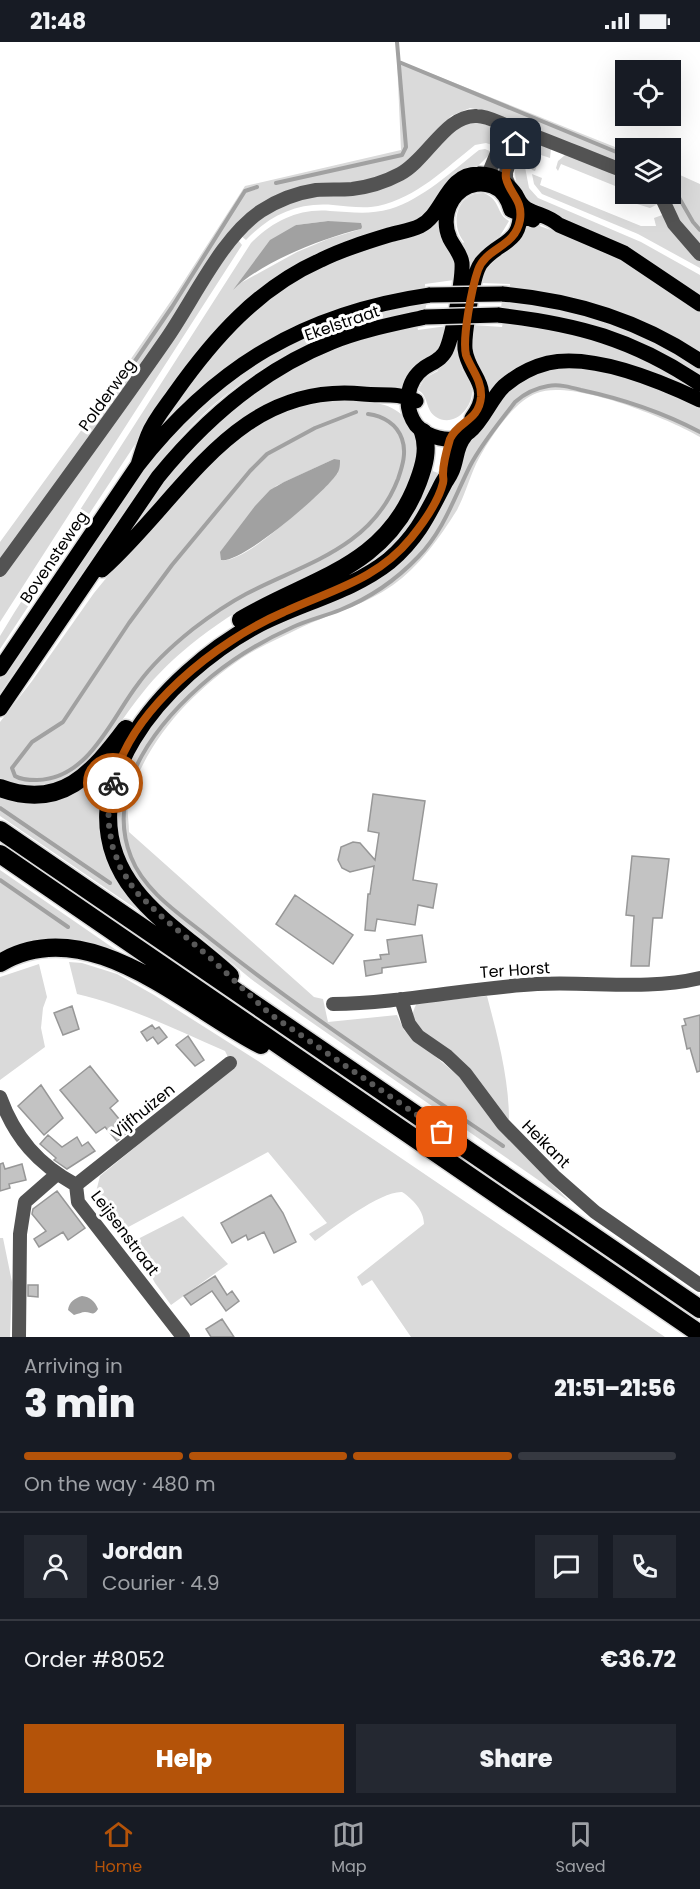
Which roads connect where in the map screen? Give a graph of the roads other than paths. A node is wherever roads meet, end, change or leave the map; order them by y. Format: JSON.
{"nodes":[{"id":1,"x":508,"y":126,"type":"junction"},
{"id":2,"x":522,"y":131,"type":"junction"},
{"id":3,"x":615,"y":168,"type":"edge"},
{"id":4,"x":483,"y":179,"type":"junction"},
{"id":5,"x":510,"y":188,"type":"junction"},
{"id":6,"x":665,"y":204,"type":"edge"},
{"id":7,"x":520,"y":209,"type":"junction"},
{"id":8,"x":700,"y":254,"type":"edge"},
{"id":9,"x":700,"y":304,"type":"edge"},
{"id":10,"x":700,"y":361,"type":"edge"},
{"id":11,"x":700,"y":384,"type":"edge"},
{"id":12,"x":700,"y":400,"type":"edge"},
{"id":13,"x":408,"y":404,"type":"junction"},
{"id":14,"x":423,"y":432,"type":"junction"},
{"id":15,"x":458,"y":434,"type":"junction"},
{"id":16,"x":138,"y":465,"type":"junction"},
{"id":17,"x":0,"y":570,"type":"edge"},
{"id":18,"x":85,"y":586,"type":"junction"},
{"id":19,"x":0,"y":669,"type":"edge"},
{"id":20,"x":0,"y":709,"type":"edge"},
{"id":21,"x":0,"y":788,"type":"edge"},
{"id":22,"x":0,"y":830,"type":"edge"},
{"id":23,"x":0,"y":854,"type":"edge"},
{"id":24,"x":0,"y":963,"type":"edge"},
{"id":25,"x":700,"y":978,"type":"edge"},
{"id":26,"x":401,"y":999,"type":"junction"},
{"id":27,"x":333,"y":1004,"type":"dead end"},
{"id":28,"x":270,"y":1014,"type":"junction"},
{"id":29,"x":230,"y":1063,"type":"dead end"},
{"id":30,"x":322,"y":1075,"type":"junction"},
{"id":31,"x":0,"y":1097,"type":"edge"},
{"id":32,"x":57,"y":1174,"type":"junction"},
{"id":33,"x":76,"y":1185,"type":"junction"},
{"id":34,"x":700,"y":1285,"type":"edge"},
{"id":35,"x":700,"y":1310,"type":"edge"},
{"id":36,"x":700,"y":1334,"type":"edge"},
{"id":37,"x":19,"y":1337,"type":"edge"},
{"id":38,"x":183,"y":1337,"type":"edge"}],
"edges":[{"from":1,"to":2,"type":"street","name":"Polderweg"},
{"from":1,"to":4,"type":"street"},
{"from":1,"to":17,"type":"street","name":"Polderweg"},
{"from":2,"to":3,"type":"street","name":"Polderweg"},
{"from":2,"to":5,"type":"street"},
{"from":4,"to":5,"type":"main road"},
{"from":4,"to":7,"type":"main road"},
{"from":4,"to":13,"type":"main road"},
{"from":4,"to":16,"type":"main road"},
{"from":5,"to":7,"type":"main road"},
{"from":6,"to":8,"type":"street"},
{"from":7,"to":9,"type":"main road"},
{"from":7,"to":15,"type":"main road"},
{"from":10,"to":16,"type":"main road","name":"Ekelstraat","bridge":true},
{"from":11,"to":18,"type":"main road","name":"Ekelstraat","bridge":true},
{"from":12,"to":15,"type":"main road"},
{"from":13,"to":14,"type":"main road"},
{"from":13,"to":15,"type":"main road"},
{"from":13,"to":18,"type":"main road"},
{"from":14,"to":15,"type":"main road"},
{"from":14,"to":21,"type":"highway"},
{"from":15,"to":28,"type":"highway"},
{"from":16,"to":19,"type":"main road","name":"Bovensteweg"},
{"from":18,"to":20,"type":"main road"},
{"from":22,"to":28,"type":"highway"},
{"from":23,"to":30,"type":"highway"},
{"from":24,"to":30,"type":"highway"},
{"from":25,"to":26,"type":"street","name":"Ter Horst"},
{"from":26,"to":27,"type":"street","name":"Ter Horst"},
{"from":26,"to":34,"type":"street","name":"Heikant"},
{"from":28,"to":35,"type":"highway"},
{"from":29,"to":33,"type":"street","name":"Vijfhuizen"},
{"from":30,"to":36,"type":"highway"},
{"from":31,"to":32,"type":"street","name":"Leijsenstraat"},
{"from":32,"to":33,"type":"street","name":"Leijsenstraat"},
{"from":32,"to":37,"type":"street"},
{"from":33,"to":38,"type":"street","name":"Leijsenstraat"}]}
